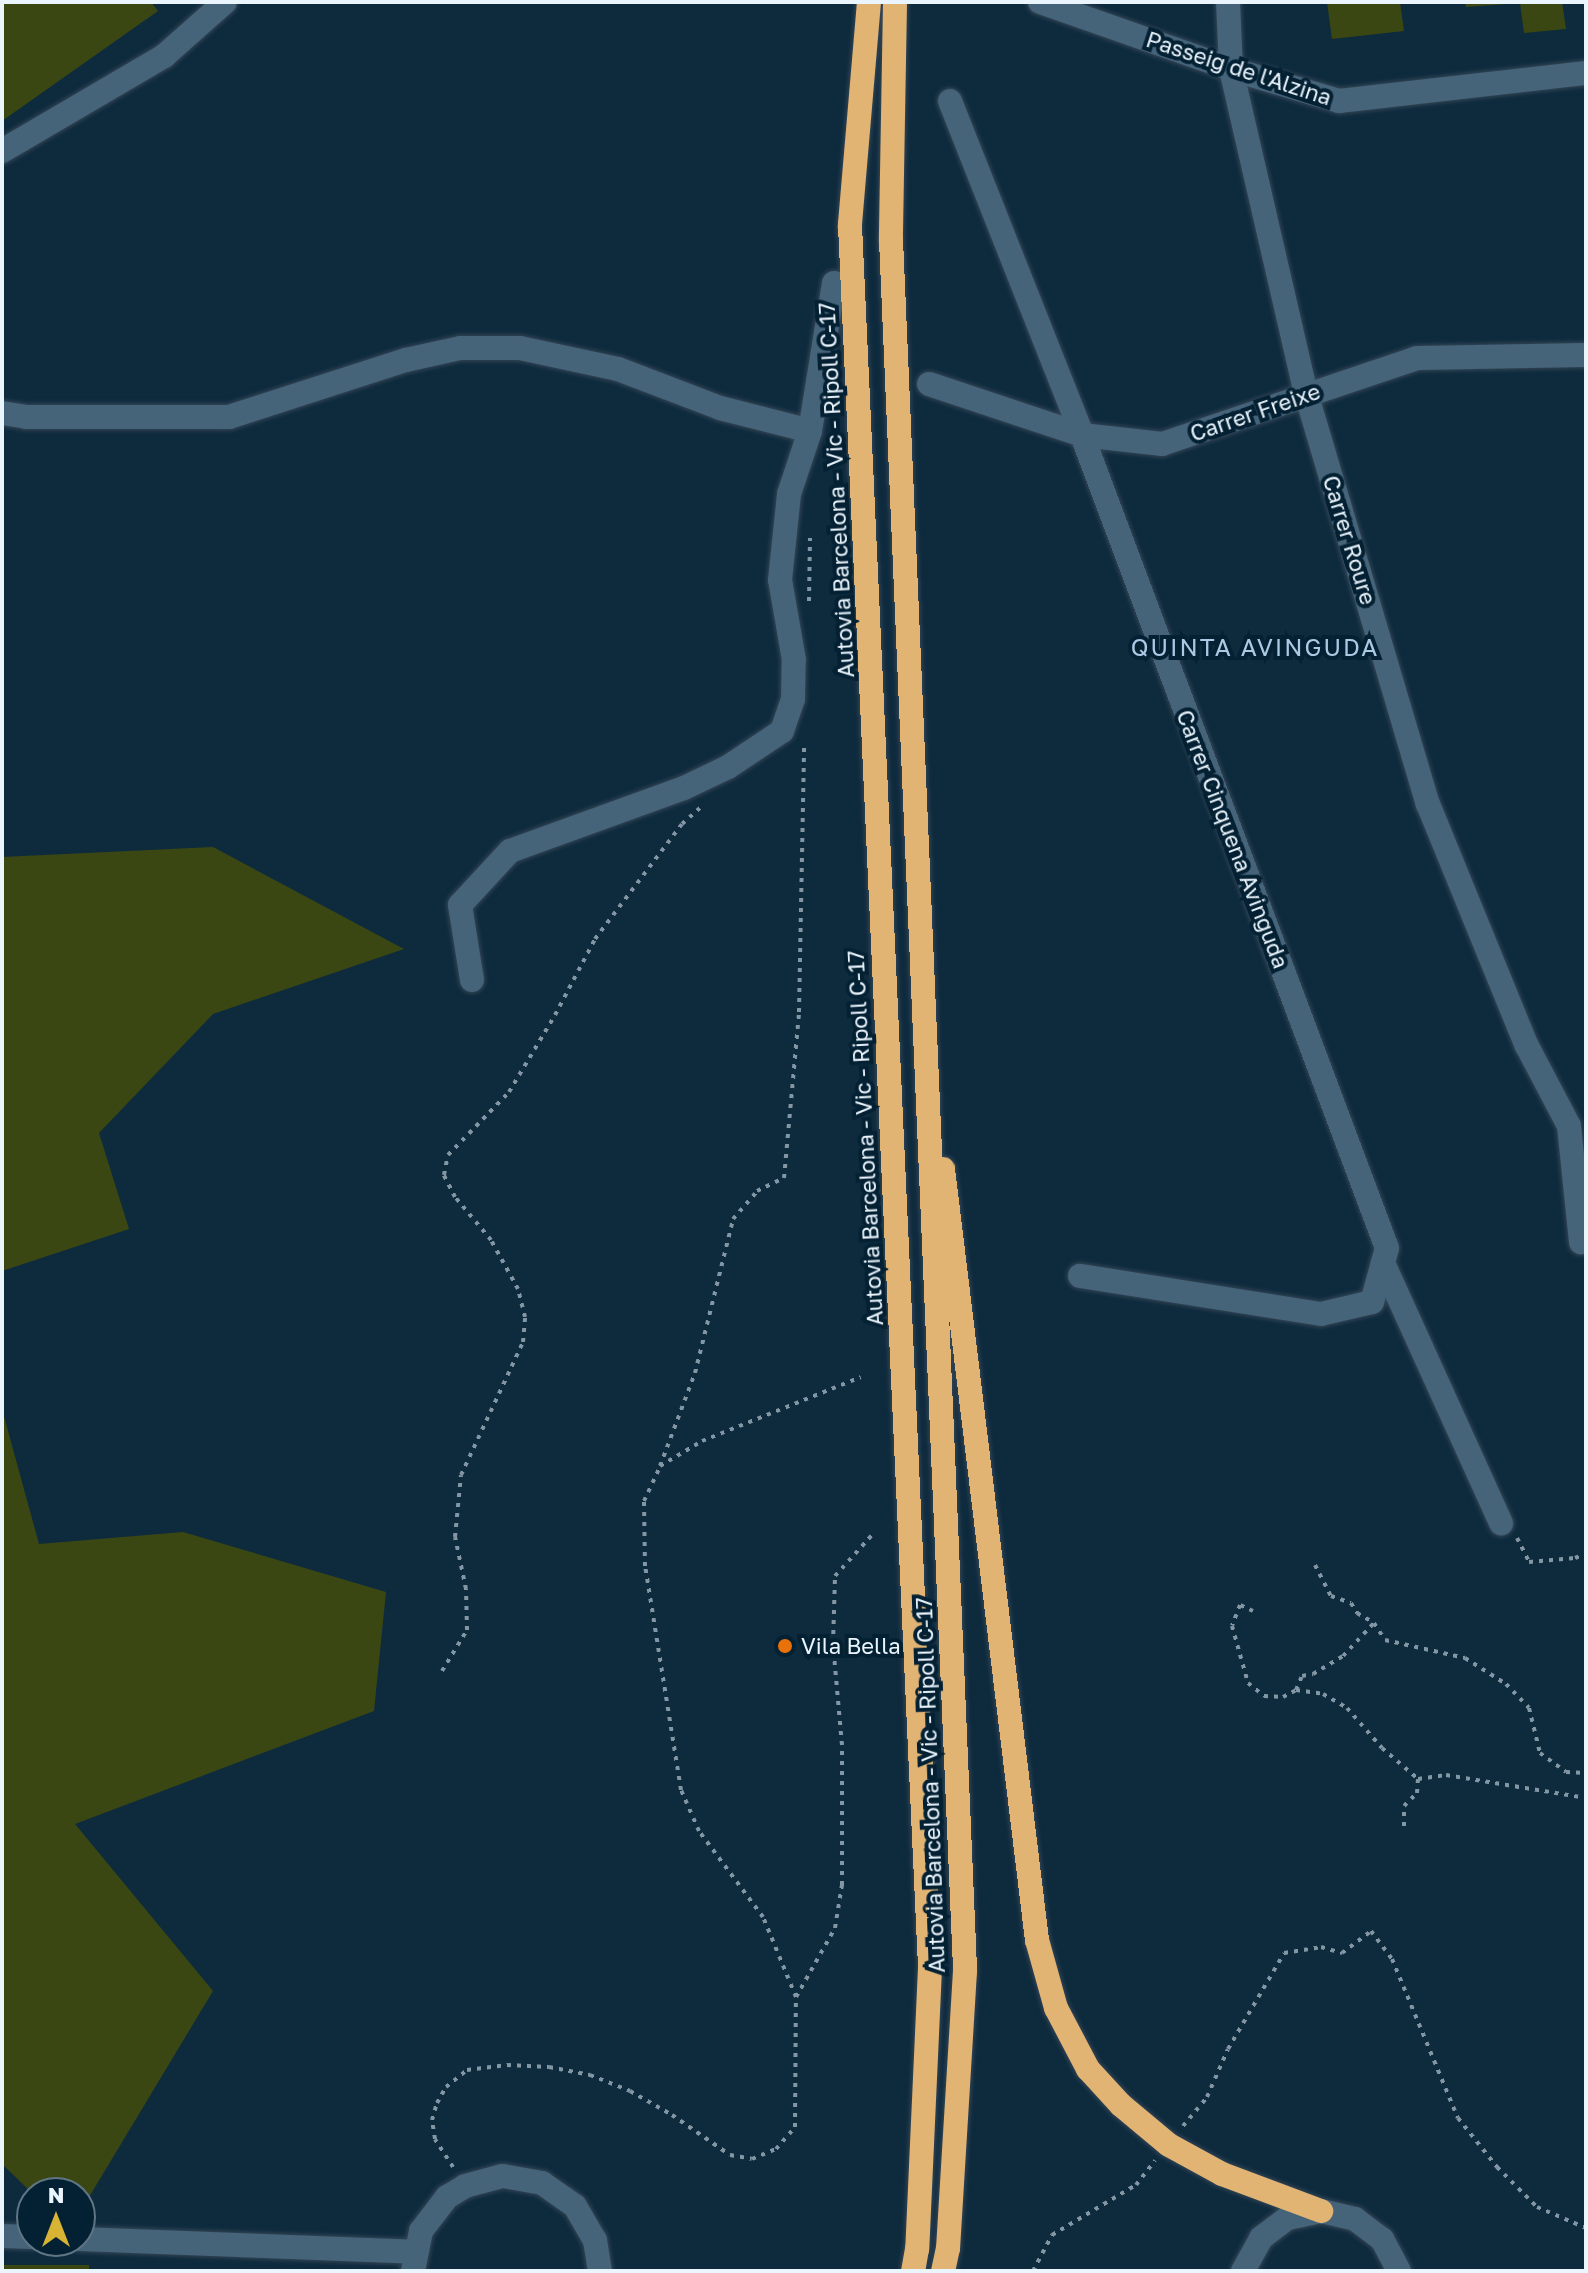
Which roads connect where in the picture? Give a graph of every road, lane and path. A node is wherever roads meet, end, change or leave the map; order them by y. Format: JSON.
{"nodes":[{"id":1,"x":225,"y":2,"type":"edge"},
{"id":2,"x":869,"y":2,"type":"edge"},
{"id":3,"x":895,"y":2,"type":"edge"},
{"id":4,"x":1040,"y":2,"type":"edge"},
{"id":5,"x":1228,"y":2,"type":"edge"},
{"id":6,"x":1231,"y":69,"type":"junction"},
{"id":7,"x":1586,"y":73,"type":"edge"},
{"id":8,"x":950,"y":101,"type":"dead end"},
{"id":9,"x":2,"y":151,"type":"edge"},
{"id":10,"x":834,"y":283,"type":"dead end"},
{"id":11,"x":1586,"y":355,"type":"edge"},
{"id":12,"x":929,"y":384,"type":"dead end"},
{"id":13,"x":1306,"y":393,"type":"junction"},
{"id":14,"x":2,"y":413,"type":"edge"},
{"id":15,"x":810,"y":431,"type":"junction"},
{"id":16,"x":1082,"y":435,"type":"junction"},
{"id":17,"x":810,"y":538,"type":"dead end"},
{"id":18,"x":808,"y":617,"type":"dead end"},
{"id":19,"x":804,"y":734,"type":"dead end"},
{"id":20,"x":709,"y":800,"type":"dead end"},
{"id":21,"x":472,"y":980,"type":"dead end"},
{"id":22,"x":921,"y":1014,"type":"junction"},
{"id":23,"x":1581,"y":1242,"type":"dead end"},
{"id":24,"x":1383,"y":1263,"type":"junction"},
{"id":25,"x":1080,"y":1276,"type":"dead end"},
{"id":26,"x":861,"y":1377,"type":"dead end"},
{"id":27,"x":660,"y":1466,"type":"junction"},
{"id":28,"x":1501,"y":1523,"type":"joint"},
{"id":29,"x":872,"y":1535,"type":"dead end"},
{"id":30,"x":1586,"y":1554,"type":"edge"},
{"id":31,"x":1315,"y":1565,"type":"dead end"},
{"id":32,"x":1253,"y":1611,"type":"dead end"},
{"id":33,"x":1374,"y":1623,"type":"junction"},
{"id":34,"x":442,"y":1671,"type":"dead end"},
{"id":35,"x":1296,"y":1690,"type":"junction"},
{"id":36,"x":1586,"y":1773,"type":"edge"},
{"id":37,"x":1418,"y":1779,"type":"junction"},
{"id":38,"x":1586,"y":1798,"type":"edge"},
{"id":39,"x":1404,"y":1826,"type":"dead end"},
{"id":40,"x":796,"y":1997,"type":"junction"},
{"id":41,"x":1169,"y":2145,"type":"junction"},
{"id":42,"x":465,"y":2186,"type":"junction"},
{"id":43,"x":1321,"y":2211,"type":"junction"},
{"id":44,"x":1586,"y":2228,"type":"edge"},
{"id":45,"x":96,"y":2240,"type":"edge"},
{"id":46,"x":915,"y":2260,"type":"edge"},
{"id":47,"x":946,"y":2260,"type":"edge"},
{"id":48,"x":414,"y":2261,"type":"edge"},
{"id":49,"x":600,"y":2271,"type":"edge"},
{"id":50,"x":1033,"y":2271,"type":"edge"},
{"id":51,"x":1243,"y":2271,"type":"edge"},
{"id":52,"x":1399,"y":2271,"type":"edge"}],
"edges":[{"from":1,"to":9,"type":"street"},
{"from":2,"to":46,"type":"highway","name":"Autovia Barcelona - Vic - Ripoll C-17"},
{"from":3,"to":22,"type":"highway","name":"Autovia Barcelona - Vic - Ripoll C-17"},
{"from":4,"to":6,"type":"street","name":"Passeig de l'Alzina"},
{"from":5,"to":6,"type":"street","name":"Carrer Roure"},
{"from":6,"to":7,"type":"street","name":"Passeig de l'Alzina"},
{"from":6,"to":13,"type":"street","name":"Carrer Roure"},
{"from":8,"to":16,"type":"street","name":"Carrer Cinquena Avinguda"},
{"from":10,"to":15,"type":"street"},
{"from":11,"to":13,"type":"street","name":"Carrer Freixe"},
{"from":12,"to":16,"type":"street","name":"Carrer Freixe"},
{"from":13,"to":16,"type":"street","name":"Carrer Freixe"},
{"from":13,"to":23,"type":"street","name":"Carrer Roure"},
{"from":14,"to":15,"type":"street"},
{"from":15,"to":21,"type":"street"},
{"from":16,"to":24,"type":"street","name":"Carrer Cinquena Avinguda"},
{"from":17,"to":18,"type":"path"},
{"from":19,"to":27,"type":"path"},
{"from":20,"to":34,"type":"path"},
{"from":22,"to":41,"type":"highway"},
{"from":22,"to":47,"type":"highway","name":"Autovia Barcelona - Vic - Ripoll C-17"},
{"from":24,"to":25,"type":"street","name":"Carrer Cinquena Avinguda"},
{"from":24,"to":28,"type":"street"},
{"from":26,"to":27,"type":"path"},
{"from":27,"to":40,"type":"path"},
{"from":28,"to":30,"type":"path"},
{"from":29,"to":40,"type":"path"},
{"from":31,"to":33,"type":"path"},
{"from":32,"to":35,"type":"path"},
{"from":33,"to":35,"type":"path"},
{"from":33,"to":36,"type":"path"},
{"from":35,"to":37,"type":"path"},
{"from":37,"to":38,"type":"path"},
{"from":37,"to":39,"type":"path"},
{"from":40,"to":42,"type":"path"},
{"from":41,"to":43,"type":"highway"},
{"from":41,"to":44,"type":"path"},
{"from":41,"to":50,"type":"path"},
{"from":42,"to":48,"type":"street"},
{"from":42,"to":49,"type":"street"},
{"from":43,"to":51,"type":"street"},
{"from":43,"to":52,"type":"street"},
{"from":45,"to":48,"type":"street"}]}
